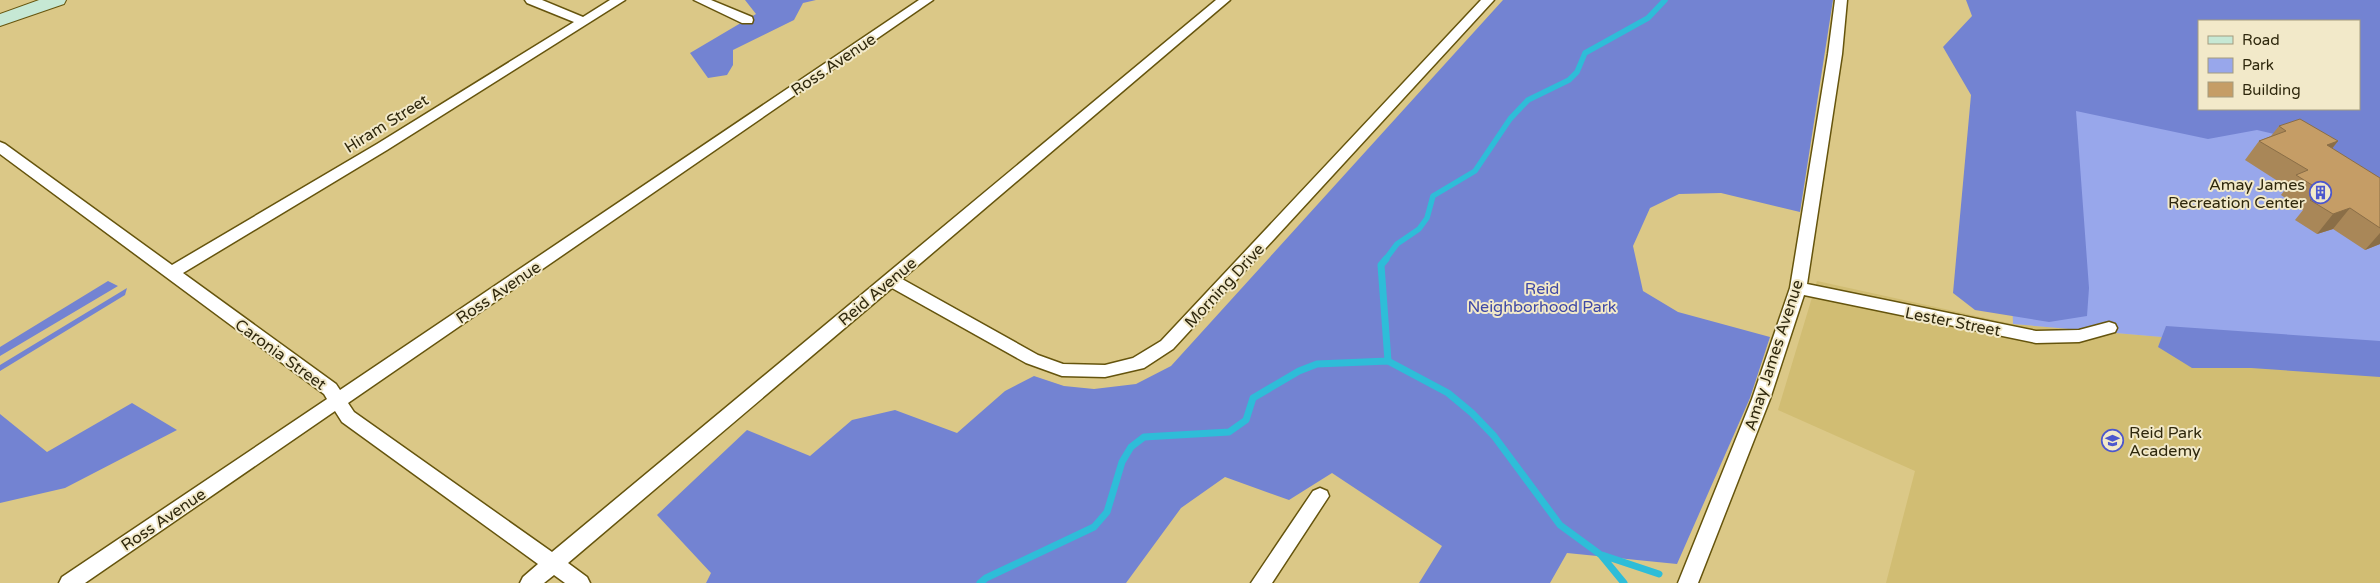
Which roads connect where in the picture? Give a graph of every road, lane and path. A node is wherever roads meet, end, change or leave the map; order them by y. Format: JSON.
{"nodes":[{"id":1,"x":29,"y":0,"type":"edge"},
{"id":2,"x":57,"y":0,"type":"edge"},
{"id":3,"x":531,"y":0,"type":"edge"},
{"id":4,"x":619,"y":0,"type":"edge"},
{"id":5,"x":700,"y":0,"type":"edge"},
{"id":6,"x":928,"y":0,"type":"edge"},
{"id":7,"x":1224,"y":0,"type":"edge"},
{"id":8,"x":1488,"y":0,"type":"edge"},
{"id":9,"x":1841,"y":0,"type":"edge"},
{"id":10,"x":0,"y":10,"type":"edge"},
{"id":11,"x":0,"y":20,"type":"edge"},
{"id":12,"x":747,"y":20,"type":"dead end"},
{"id":13,"x":582,"y":22,"type":"junction"},
{"id":14,"x":0,"y":147,"type":"edge"},
{"id":15,"x":171,"y":273,"type":"junction"},
{"id":16,"x":891,"y":280,"type":"junction"},
{"id":17,"x":1798,"y":288,"type":"junction"},
{"id":18,"x":2109,"y":328,"type":"dead end"},
{"id":19,"x":338,"y":401,"type":"junction"},
{"id":20,"x":1320,"y":496,"type":"dead end"},
{"id":21,"x":554,"y":563,"type":"junction"},
{"id":22,"x":69,"y":583,"type":"edge"},
{"id":23,"x":530,"y":583,"type":"edge"},
{"id":24,"x":580,"y":583,"type":"edge"},
{"id":25,"x":1261,"y":583,"type":"edge"},
{"id":26,"x":1688,"y":583,"type":"edge"}],
"edges":[{"from":1,"to":10,"type":"main road"},
{"from":2,"to":11,"type":"main road"},
{"from":3,"to":13,"type":"street"},
{"from":4,"to":13,"type":"street","name":"Hiram Street"},
{"from":5,"to":12,"type":"street"},
{"from":6,"to":19,"type":"street","name":"Ross Avenue"},
{"from":7,"to":16,"type":"street","name":"Reid Avenue"},
{"from":8,"to":16,"type":"street","name":"Morning Drive"},
{"from":9,"to":17,"type":"street","name":"Amay James Avenue"},
{"from":13,"to":15,"type":"street","name":"Hiram Street"},
{"from":14,"to":15,"type":"street","name":"Caronia Street"},
{"from":15,"to":19,"type":"street","name":"Caronia Street"},
{"from":16,"to":21,"type":"street","name":"Reid Avenue"},
{"from":17,"to":18,"type":"street","name":"Lester Street"},
{"from":17,"to":26,"type":"street","name":"Amay James Avenue"},
{"from":19,"to":21,"type":"street","name":"Caronia Street"},
{"from":19,"to":22,"type":"street","name":"Ross Avenue"},
{"from":20,"to":25,"type":"street"},
{"from":21,"to":23,"type":"street","name":"Reid Avenue"},
{"from":21,"to":24,"type":"street","name":"Caronia Street"}]}
